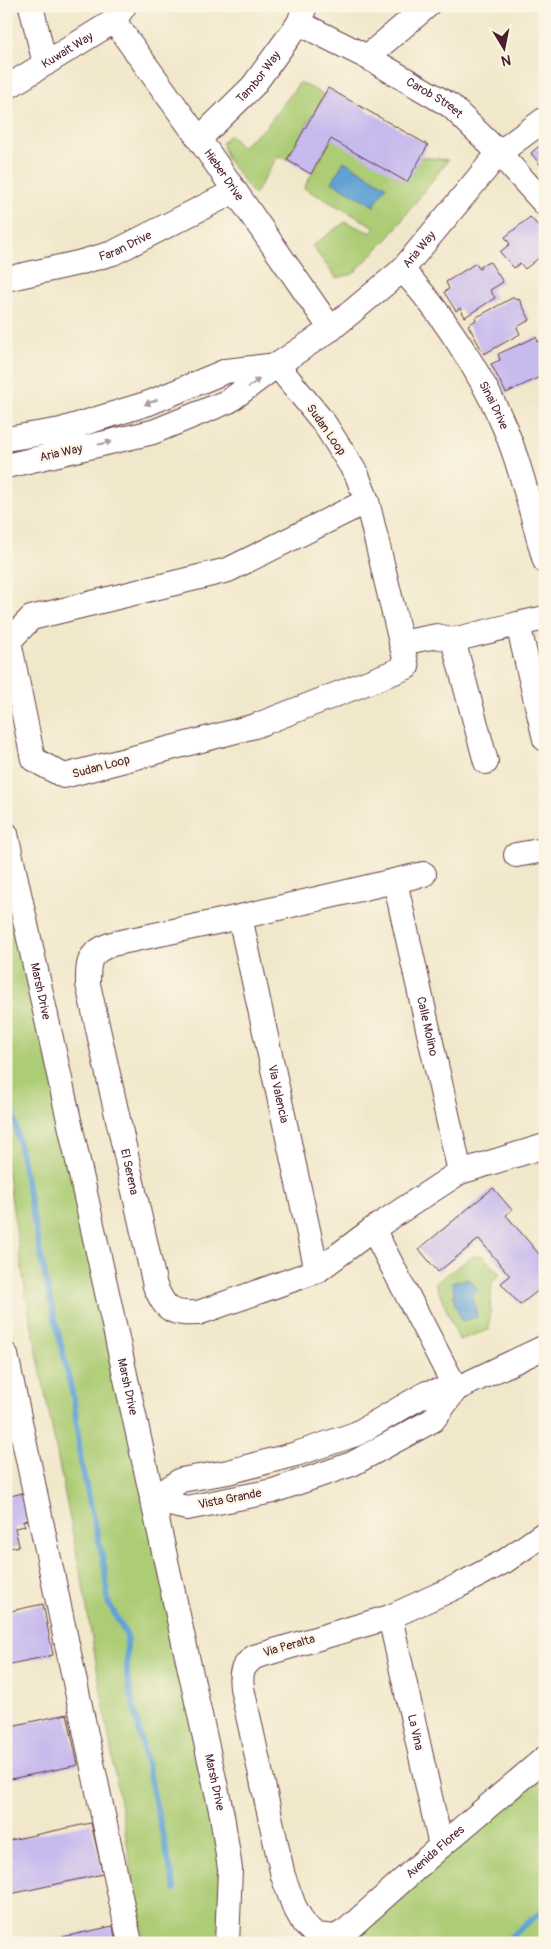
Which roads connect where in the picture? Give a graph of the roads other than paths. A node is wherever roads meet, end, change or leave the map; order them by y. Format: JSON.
{"nodes":[{"id":1,"x":32,"y":6,"type":"edge"},
{"id":2,"x":427,"y":6,"type":"edge"},
{"id":3,"x":119,"y":14,"type":"edge"},
{"id":4,"x":302,"y":15,"type":"edge"},
{"id":5,"x":367,"y":57,"type":"junction"},
{"id":6,"x":45,"y":64,"type":"junction"},
{"id":7,"x":6,"y":88,"type":"edge"},
{"id":8,"x":545,"y":119,"type":"edge"},
{"id":9,"x":199,"y":139,"type":"junction"},
{"id":10,"x":499,"y":153,"type":"junction"},
{"id":11,"x":235,"y":191,"type":"junction"},
{"id":12,"x":545,"y":204,"type":"edge"},
{"id":13,"x":402,"y":270,"type":"junction"},
{"id":14,"x":6,"y":279,"type":"edge"},
{"id":15,"x":331,"y":329,"type":"junction"},
{"id":16,"x":277,"y":365,"type":"junction"},
{"id":17,"x":6,"y":439,"type":"edge"},
{"id":18,"x":6,"y":466,"type":"edge"},
{"id":19,"x":367,"y":501,"type":"junction"},
{"id":20,"x":545,"y":561,"type":"edge"},
{"id":21,"x":545,"y":618,"type":"edge"},
{"id":22,"x":518,"y":624,"type":"junction"},
{"id":23,"x":453,"y":640,"type":"junction"},
{"id":24,"x":401,"y":643,"type":"junction"},
{"id":25,"x":545,"y":739,"type":"edge"},
{"id":26,"x":486,"y":762,"type":"dead end"},
{"id":27,"x":6,"y":834,"type":"edge"},
{"id":28,"x":545,"y":850,"type":"edge"},
{"id":29,"x":516,"y":855,"type":"dead end"},
{"id":30,"x":424,"y":874,"type":"dead end"},
{"id":31,"x":395,"y":881,"type":"junction"},
{"id":32,"x":240,"y":917,"type":"junction"},
{"id":33,"x":545,"y":1146,"type":"edge"},
{"id":34,"x":460,"y":1172,"type":"junction"},
{"id":35,"x":373,"y":1229,"type":"junction"},
{"id":36,"x":318,"y":1271,"type":"junction"},
{"id":37,"x":545,"y":1348,"type":"edge"},
{"id":38,"x":6,"y":1355,"type":"edge"},
{"id":39,"x":456,"y":1390,"type":"junction"},
{"id":40,"x":152,"y":1500,"type":"junction"},
{"id":41,"x":545,"y":1533,"type":"edge"},
{"id":42,"x":390,"y":1617,"type":"junction"},
{"id":43,"x":545,"y":1758,"type":"edge"},
{"id":44,"x":441,"y":1846,"type":"junction"},
{"id":45,"x":324,"y":1937,"type":"joint"},
{"id":46,"x":130,"y":1943,"type":"edge"},
{"id":47,"x":227,"y":1943,"type":"edge"}],
"edges":[{"from":1,"to":6,"type":"street"},
{"from":2,"to":5,"type":"street"},
{"from":3,"to":6,"type":"street","name":"Kuwait Way"},
{"from":3,"to":9,"type":"street","name":"Hieber Drive"},
{"from":4,"to":5,"type":"street","name":"Carob Street"},
{"from":4,"to":9,"type":"street","name":"Tambor Way"},
{"from":5,"to":10,"type":"street","name":"Carob Street"},
{"from":6,"to":7,"type":"street","name":"Kuwait Way"},
{"from":8,"to":10,"type":"street","name":"Aria Way"},
{"from":9,"to":11,"type":"street","name":"Hieber Drive"},
{"from":10,"to":12,"type":"street","name":"Carob Street"},
{"from":10,"to":13,"type":"street","name":"Aria Way"},
{"from":11,"to":14,"type":"street","name":"Faran Drive"},
{"from":11,"to":15,"type":"street","name":"Hieber Drive"},
{"from":13,"to":15,"type":"street","name":"Aria Way"},
{"from":13,"to":20,"type":"street","name":"Sinai Drive"},
{"from":15,"to":16,"type":"street","name":"Aria Way"},
{"from":16,"to":17,"type":"street","name":"Aria Way","one_way":true},
{"from":18,"to":16,"type":"street","name":"Aria Way","one_way":true},
{"from":16,"to":19,"type":"street","name":"Sudan Loop"},
{"from":19,"to":24,"type":"street","name":"Sudan Loop"},
{"from":19,"to":24,"type":"street","name":"Sudan Loop"},
{"from":21,"to":22,"type":"street"},
{"from":22,"to":23,"type":"street"},
{"from":22,"to":25,"type":"street"},
{"from":23,"to":24,"type":"street"},
{"from":23,"to":26,"type":"street"},
{"from":27,"to":40,"type":"street","name":"Marsh Drive"},
{"from":28,"to":29,"type":"street"},
{"from":30,"to":31,"type":"street","name":"El Serena"},
{"from":31,"to":32,"type":"street","name":"El Serena"},
{"from":31,"to":34,"type":"street","name":"Calle Molino"},
{"from":32,"to":36,"type":"street","name":"Via Valencia"},
{"from":32,"to":36,"type":"street","name":"El Serena"},
{"from":33,"to":34,"type":"street","name":"El Serena"},
{"from":34,"to":35,"type":"street","name":"El Serena"},
{"from":35,"to":36,"type":"street","name":"El Serena"},
{"from":35,"to":39,"type":"street"},
{"from":37,"to":39,"type":"street","name":"Vista Grande"},
{"from":38,"to":46,"type":"street"},
{"from":39,"to":40,"type":"street","name":"Vista Grande"},
{"from":40,"to":47,"type":"street","name":"Marsh Drive"},
{"from":41,"to":42,"type":"street","name":"Via Peralta"},
{"from":42,"to":44,"type":"street","name":"La Vina"},
{"from":42,"to":45,"type":"street","name":"Via Peralta"},
{"from":43,"to":44,"type":"street","name":"Avenida Flores"},
{"from":44,"to":45,"type":"street","name":"Avenida Flores"}]}
